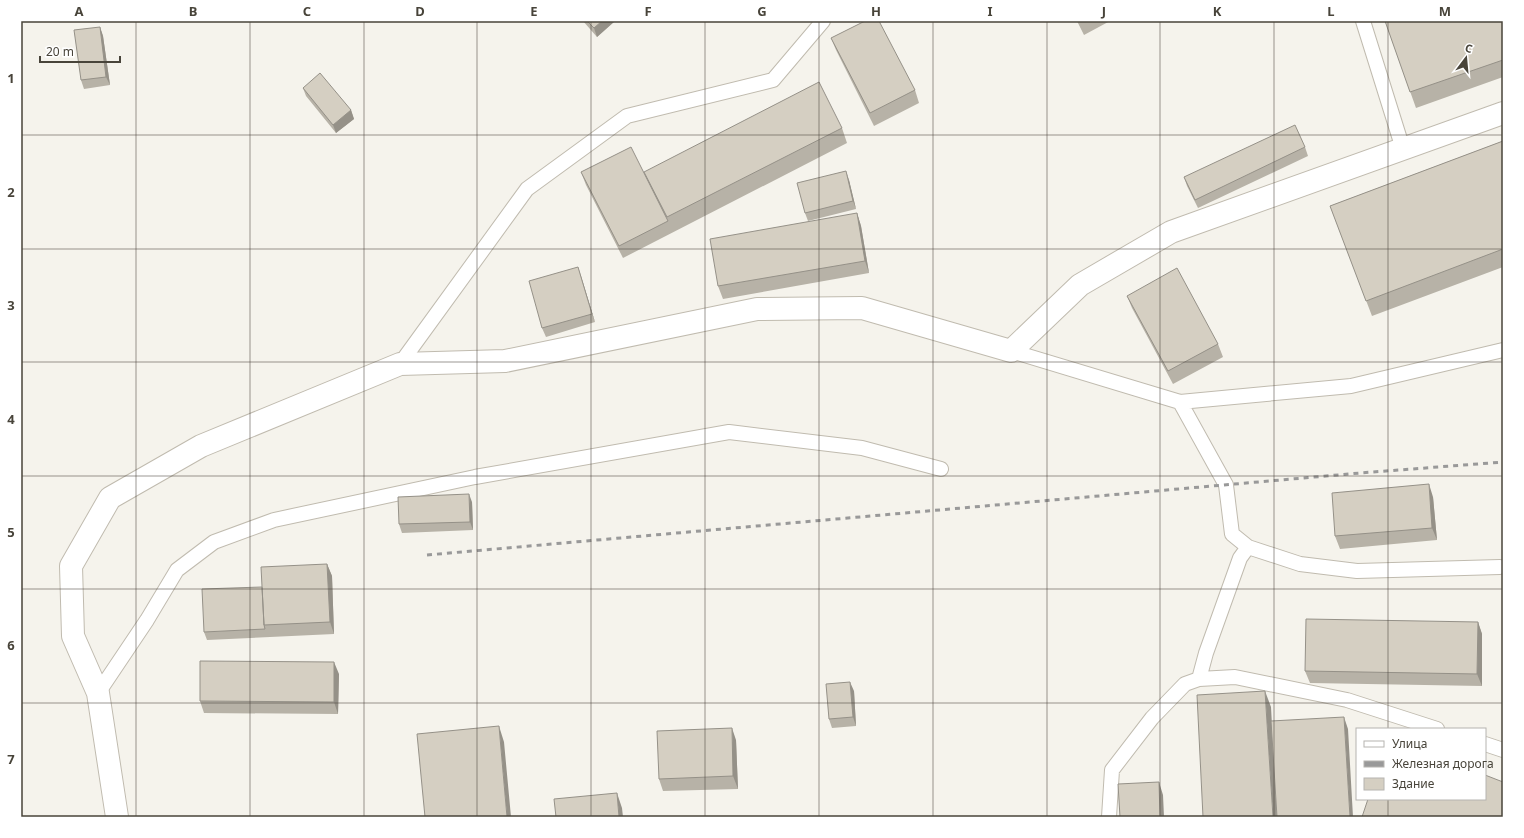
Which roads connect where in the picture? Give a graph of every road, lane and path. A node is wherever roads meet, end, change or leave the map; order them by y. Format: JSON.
{"nodes":[{"id":1,"x":823,"y":21,"type":"edge"},
{"id":2,"x":1363,"y":21,"type":"edge"},
{"id":3,"x":1503,"y":113,"type":"edge"},
{"id":4,"x":1404,"y":149,"type":"junction"},
{"id":5,"x":1503,"y":350,"type":"edge"},
{"id":6,"x":1011,"y":351,"type":"junction"},
{"id":7,"x":400,"y":364,"type":"junction"},
{"id":8,"x":1180,"y":402,"type":"junction"},
{"id":9,"x":941,"y":469,"type":"dead end"},
{"id":10,"x":1248,"y":547,"type":"junction"},
{"id":11,"x":1500,"y":567,"type":"dead end"},
{"id":12,"x":1199,"y":679,"type":"junction"},
{"id":13,"x":98,"y":693,"type":"junction"},
{"id":14,"x":1434,"y":728,"type":"edge"},
{"id":15,"x":1486,"y":744,"type":"edge"},
{"id":16,"x":1503,"y":750,"type":"edge"},
{"id":17,"x":117,"y":817,"type":"edge"},
{"id":18,"x":1109,"y":817,"type":"edge"}],
"edges":[{"from":1,"to":7,"type":"lane"},
{"from":2,"to":4,"type":"lane"},
{"from":3,"to":4,"type":"street"},
{"from":4,"to":6,"type":"street"},
{"from":5,"to":8,"type":"lane"},
{"from":6,"to":7,"type":"street"},
{"from":6,"to":8,"type":"lane"},
{"from":7,"to":13,"type":"street"},
{"from":8,"to":10,"type":"lane"},
{"from":9,"to":13,"type":"lane"},
{"from":10,"to":11,"type":"lane"},
{"from":10,"to":12,"type":"lane"},
{"from":12,"to":14,"type":"lane"},
{"from":12,"to":18,"type":"lane"},
{"from":13,"to":17,"type":"street"},
{"from":15,"to":16,"type":"lane"}]}
